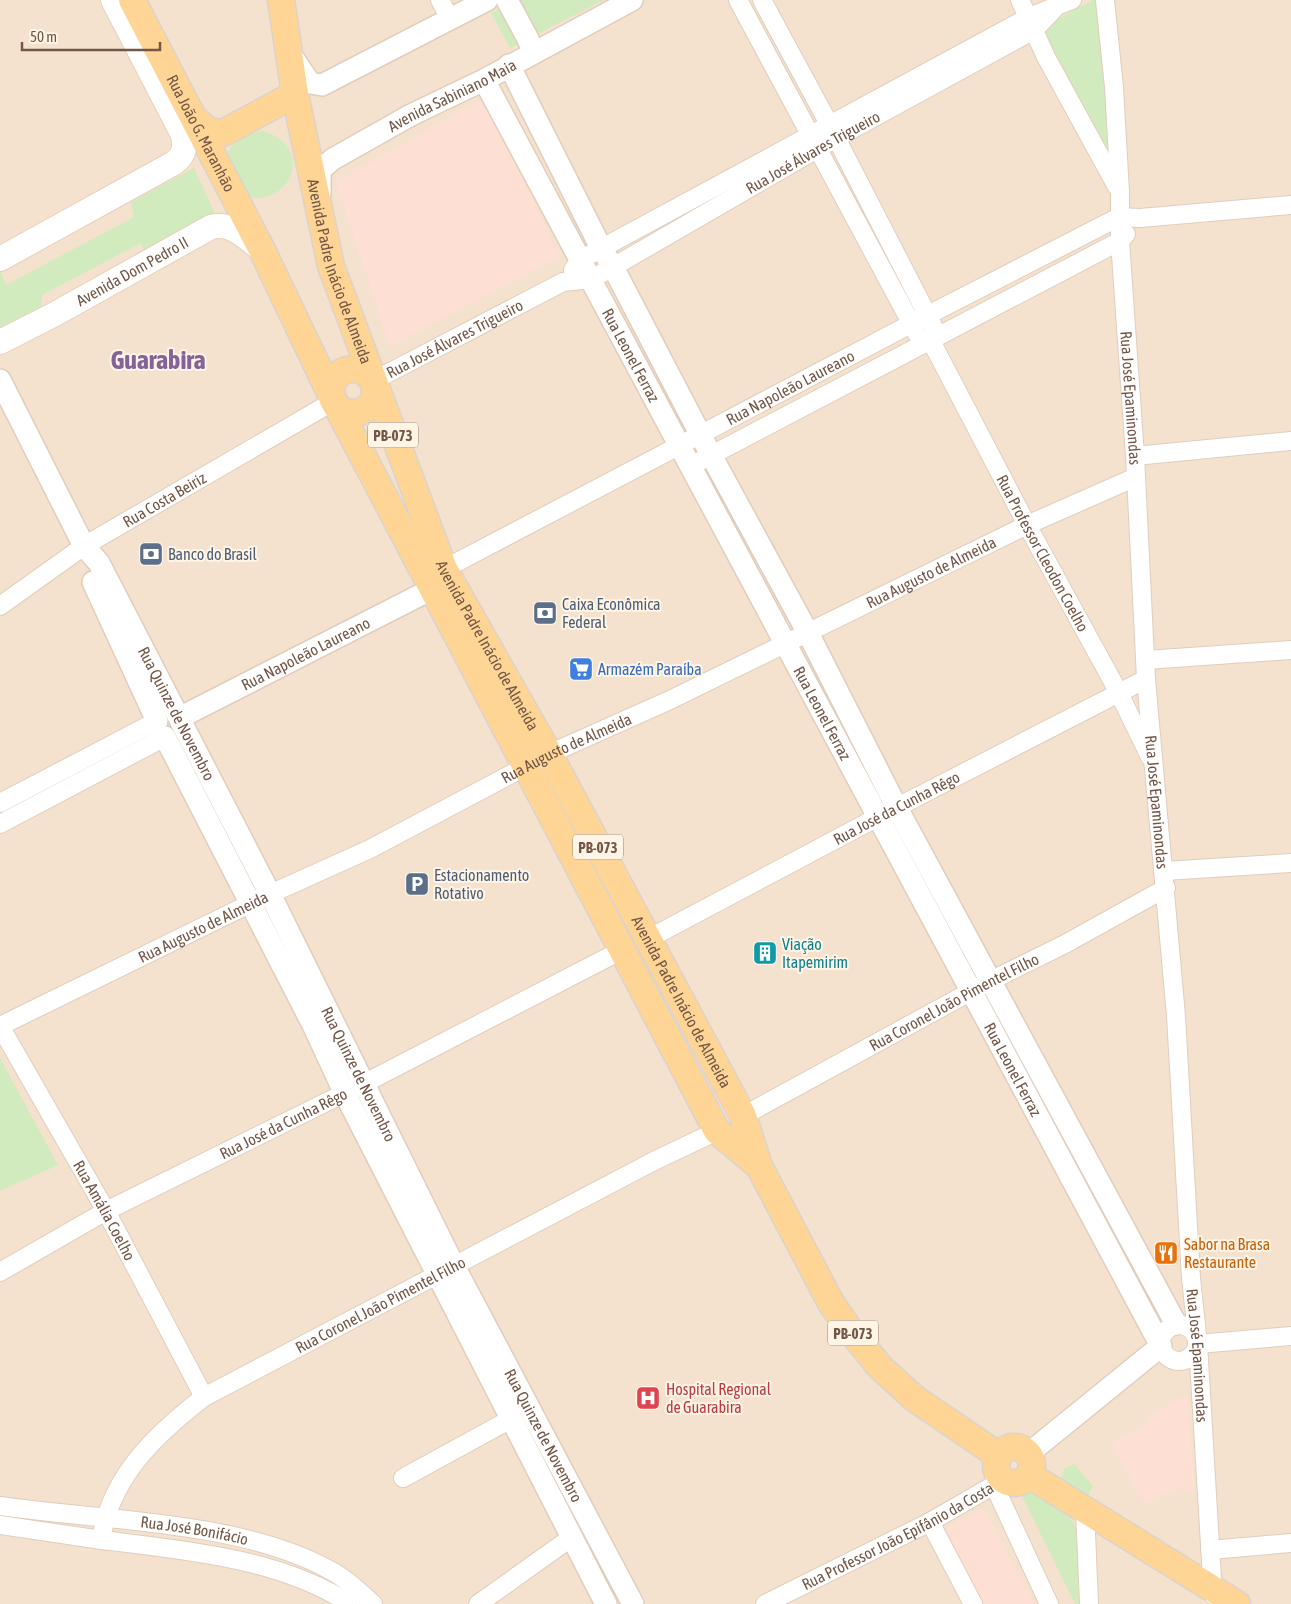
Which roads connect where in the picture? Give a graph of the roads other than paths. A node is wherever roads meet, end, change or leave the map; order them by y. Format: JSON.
{"nodes":[{"id":1,"x":113,"y":0,"type":"edge"},
{"id":2,"x":132,"y":0,"type":"edge"},
{"id":3,"x":281,"y":0,"type":"edge"},
{"id":4,"x":440,"y":0,"type":"edge"},
{"id":5,"x":506,"y":0,"type":"edge"},
{"id":6,"x":632,"y":0,"type":"edge"},
{"id":7,"x":738,"y":0,"type":"edge"},
{"id":8,"x":762,"y":0,"type":"edge"},
{"id":9,"x":1020,"y":0,"type":"edge"},
{"id":10,"x":1072,"y":0,"type":"edge"},
{"id":11,"x":1105,"y":0,"type":"edge"},
{"id":12,"x":481,"y":1,"type":"edge"},
{"id":13,"x":450,"y":19,"type":"junction"},
{"id":14,"x":1032,"y":24,"type":"junction"},
{"id":15,"x":289,"y":52,"type":"junction"},
{"id":16,"x":532,"y":52,"type":"junction"},
{"id":17,"x":510,"y":66,"type":"junction"},
{"id":18,"x":484,"y":80,"type":"junction"},
{"id":19,"x":295,"y":94,"type":"junction"},
{"id":20,"x":194,"y":119,"type":"junction"},
{"id":21,"x":833,"y":131,"type":"junction"},
{"id":22,"x":815,"y":142,"type":"junction"},
{"id":23,"x":1120,"y":192,"type":"junction"},
{"id":24,"x":1291,"y":205,"type":"edge"},
{"id":25,"x":242,"y":212,"type":"joint"},
{"id":26,"x":1119,"y":218,"type":"junction"},
{"id":27,"x":1140,"y":218,"type":"junction"},
{"id":28,"x":322,"y":223,"type":"junction"},
{"id":29,"x":1120,"y":241,"type":"junction"},
{"id":30,"x":601,"y":248,"type":"junction"},
{"id":31,"x":262,"y":250,"type":"junction"},
{"id":32,"x":0,"y":259,"type":"edge"},
{"id":33,"x":580,"y":260,"type":"junction"},
{"id":34,"x":613,"y":267,"type":"junction"},
{"id":35,"x":591,"y":278,"type":"junction"},
{"id":36,"x":563,"y":282,"type":"junction"},
{"id":37,"x":928,"y":315,"type":"junction"},
{"id":38,"x":912,"y":324,"type":"junction"},
{"id":39,"x":930,"y":339,"type":"junction"},
{"id":40,"x":0,"y":342,"type":"edge"},
{"id":41,"x":0,"y":380,"type":"edge"},
{"id":42,"x":373,"y":381,"type":"junction"},
{"id":43,"x":334,"y":401,"type":"junction"},
{"id":44,"x":700,"y":434,"type":"junction"},
{"id":45,"x":1291,"y":441,"type":"edge"},
{"id":46,"x":680,"y":446,"type":"junction"},
{"id":47,"x":711,"y":455,"type":"junction"},
{"id":48,"x":1135,"y":456,"type":"junction"},
{"id":49,"x":691,"y":466,"type":"junction"},
{"id":50,"x":1136,"y":478,"type":"junction"},
{"id":51,"x":1027,"y":525,"type":"junction"},
{"id":52,"x":84,"y":546,"type":"junction"},
{"id":53,"x":438,"y":579,"type":"junction"},
{"id":54,"x":0,"y":606,"type":"edge"},
{"id":55,"x":808,"y":633,"type":"junction"},
{"id":56,"x":786,"y":644,"type":"junction"},
{"id":57,"x":1291,"y":650,"type":"edge"},
{"id":58,"x":1146,"y":660,"type":"junction"},
{"id":59,"x":1146,"y":679,"type":"junction"},
{"id":60,"x":1119,"y":693,"type":"junction"},
{"id":61,"x":179,"y":718,"type":"junction"},
{"id":62,"x":161,"y":729,"type":"junction"},
{"id":63,"x":538,"y":760,"type":"junction"},
{"id":64,"x":1155,"y":768,"type":"junction"},
{"id":65,"x":0,"y":803,"type":"edge"},
{"id":66,"x":888,"y":812,"type":"junction"},
{"id":67,"x":0,"y":824,"type":"edge"},
{"id":68,"x":1291,"y":863,"type":"edge"},
{"id":69,"x":1165,"y":880,"type":"junction"},
{"id":70,"x":270,"y":894,"type":"junction"},
{"id":71,"x":252,"y":904,"type":"junction"},
{"id":72,"x":648,"y":940,"type":"junction"},
{"id":73,"x":622,"y":950,"type":"junction"},
{"id":74,"x":981,"y":987,"type":"junction"},
{"id":75,"x":0,"y":1026,"type":"edge"},
{"id":76,"x":365,"y":1083,"type":"junction"},
{"id":77,"x":345,"y":1094,"type":"junction"},
{"id":78,"x":743,"y":1116,"type":"junction"},
{"id":79,"x":717,"y":1130,"type":"junction"},
{"id":80,"x":759,"y":1166,"type":"junction"},
{"id":81,"x":106,"y":1211,"type":"junction"},
{"id":82,"x":445,"y":1270,"type":"junction"},
{"id":83,"x":0,"y":1272,"type":"edge"},
{"id":84,"x":1176,"y":1324,"type":"junction"},
{"id":85,"x":1291,"y":1336,"type":"edge"},
{"id":86,"x":1198,"y":1344,"type":"junction"},
{"id":87,"x":1161,"y":1346,"type":"junction"},
{"id":88,"x":1177,"y":1362,"type":"junction"},
{"id":89,"x":1199,"y":1380,"type":"junction"},
{"id":90,"x":204,"y":1398,"type":"junction"},
{"id":91,"x":511,"y":1419,"type":"junction"},
{"id":92,"x":1028,"y":1465,"type":"junction"},
{"id":93,"x":998,"y":1473,"type":"junction"},
{"id":94,"x":403,"y":1478,"type":"dead end"},
{"id":95,"x":0,"y":1506,"type":"edge"},
{"id":96,"x":1085,"y":1509,"type":"junction"},
{"id":97,"x":104,"y":1519,"type":"junction"},
{"id":98,"x":930,"y":1522,"type":"junction"},
{"id":99,"x":0,"y":1525,"type":"edge"},
{"id":100,"x":572,"y":1537,"type":"junction"},
{"id":101,"x":101,"y":1540,"type":"junction"},
{"id":102,"x":1291,"y":1543,"type":"edge"},
{"id":103,"x":1210,"y":1550,"type":"junction"},
{"id":104,"x":1214,"y":1597,"type":"edge"},
{"id":105,"x":350,"y":1604,"type":"edge"},
{"id":106,"x":373,"y":1604,"type":"edge"},
{"id":107,"x":478,"y":1604,"type":"edge"},
{"id":108,"x":606,"y":1604,"type":"edge"},
{"id":109,"x":633,"y":1604,"type":"edge"},
{"id":110,"x":765,"y":1604,"type":"edge"},
{"id":111,"x":973,"y":1604,"type":"edge"},
{"id":112,"x":1049,"y":1604,"type":"edge"},
{"id":113,"x":1089,"y":1604,"type":"edge"},
{"id":114,"x":1237,"y":1604,"type":"edge"}],
"edges":[{"from":1,"to":32,"type":"main road","name":"Rua João G. Maranhão"},
{"from":2,"to":20,"type":"main road","name":"Rua João G. Maranhão"},
{"from":3,"to":15,"type":"main road","number":"PB-073"},
{"from":4,"to":13,"type":"street"},
{"from":5,"to":16,"type":"street"},
{"from":6,"to":16,"type":"street","name":"Avenida Sabiniano Maia"},
{"from":7,"to":22,"type":"street","name":"Rua Professor Cleodon Coelho"},
{"from":8,"to":21,"type":"street","name":"Rua Professor Cleodon Coelho"},
{"from":9,"to":14,"type":"street"},
{"from":10,"to":14,"type":"street","name":"Rua José Álvares Trigueiro"},
{"from":11,"to":23,"type":"street","name":"Rua José Epaminondas"},
{"from":12,"to":13,"type":"street"},
{"from":13,"to":15,"type":"street"},
{"from":14,"to":21,"type":"street","name":"Rua José Álvares Trigueiro"},
{"from":14,"to":23,"type":"street"},
{"from":15,"to":19,"type":"main road","number":"PB-073"},
{"from":16,"to":17,"type":"street","name":"Avenida Sabiniano Maia"},
{"from":17,"to":18,"type":"street","name":"Avenida Sabiniano Maia"},
{"from":17,"to":30,"type":"street","name":"Rua Leonel Ferraz"},
{"from":18,"to":28,"type":"street","name":"Avenida Sabiniano Maia"},
{"from":18,"to":33,"type":"street","name":"Rua Leonel Ferraz"},
{"from":19,"to":20,"type":"main road"},
{"from":19,"to":28,"type":"main road","name":"Avenida Padre Inácio de Almeida","number":"PB-073"},
{"from":20,"to":25,"type":"main road","name":"Rua João G. Maranhão"},
{"from":21,"to":22,"type":"street","name":"Rua José Álvares Trigueiro"},
{"from":21,"to":37,"type":"street","name":"Rua Professor Cleodon Coelho"},
{"from":22,"to":30,"type":"street","name":"Rua José Álvares Trigueiro"},
{"from":22,"to":34,"type":"street","name":"Rua José Álvares Trigueiro"},
{"from":22,"to":38,"type":"street","name":"Rua Professor Cleodon Coelho"},
{"from":23,"to":26,"type":"street","name":"Rua José Epaminondas"},
{"from":24,"to":27,"type":"street","name":"Rua Napoleão Laureano"},
{"from":25,"to":31,"type":"main road","name":"Avenida Padre Inácio de Almeida","number":"PB-073"},
{"from":26,"to":27,"type":"street","name":"Rua Napoleão Laureano"},
{"from":26,"to":29,"type":"street","name":"Rua José Epaminondas"},
{"from":26,"to":37,"type":"street","name":"Rua Napoleão Laureano"},
{"from":27,"to":29,"type":"street","name":"Rua Napoleão Laureano"},
{"from":28,"to":42,"type":"main road","name":"Avenida Padre Inácio de Almeida","number":"PB-073"},
{"from":29,"to":39,"type":"street","name":"Rua Napoleão Laureano"},
{"from":29,"to":48,"type":"street","name":"Rua José Epaminondas"},
{"from":30,"to":33,"type":"street","name":"Rua José Álvares Trigueiro"},
{"from":30,"to":34,"type":"street","name":"Rua Leonel Ferraz"},
{"from":31,"to":40,"type":"main road","name":"Avenida Dom Pedro II"},
{"from":31,"to":43,"type":"main road","name":"Avenida Padre Inácio de Almeida","number":"PB-073"},
{"from":33,"to":35,"type":"street","name":"Rua Leonel Ferraz"},
{"from":33,"to":36,"type":"street","name":"Rua José Álvares Trigueiro"},
{"from":34,"to":35,"type":"street","name":"Rua José Álvares Trigueiro"},
{"from":34,"to":44,"type":"street","name":"Rua Leonel Ferraz"},
{"from":35,"to":36,"type":"street","name":"Rua José Álvares Trigueiro"},
{"from":35,"to":46,"type":"street","name":"Rua Leonel Ferraz"},
{"from":36,"to":42,"type":"street","name":"Rua José Álvares Trigueiro"},
{"from":37,"to":38,"type":"street","name":"Rua Napoleão Laureano"},
{"from":37,"to":39,"type":"street","name":"Rua Professor Cleodon Coelho"},
{"from":38,"to":39,"type":"street","name":"Rua Professor Cleodon Coelho"},
{"from":38,"to":44,"type":"street","name":"Rua Napoleão Laureano"},
{"from":39,"to":47,"type":"street","name":"Rua Napoleão Laureano"},
{"from":39,"to":51,"type":"street","name":"Rua Professor Cleodon Coelho"},
{"from":41,"to":52,"type":"street","name":"Rua Quinze de Novembro"},
{"from":42,"to":43,"type":"main road"},
{"from":42,"to":53,"type":"main road","name":"Avenida Padre Inácio de Almeida","number":"PB-073"},
{"from":43,"to":52,"type":"street","name":"Rua Costa Beiriz"},
{"from":43,"to":53,"type":"main road","name":"Avenida Padre Inácio de Almeida","number":"PB-073"},
{"from":44,"to":46,"type":"street","name":"Rua Napoleão Laureano"},
{"from":44,"to":47,"type":"street","name":"Rua Leonel Ferraz"},
{"from":45,"to":48,"type":"street"},
{"from":46,"to":49,"type":"street","name":"Rua Leonel Ferraz"},
{"from":46,"to":53,"type":"street","name":"Rua Napoleão Laureano"},
{"from":47,"to":49,"type":"street","name":"Rua Napoleão Laureano"},
{"from":47,"to":55,"type":"street","name":"Rua Leonel Ferraz"},
{"from":48,"to":50,"type":"street","name":"Rua José Epaminondas"},
{"from":49,"to":56,"type":"street","name":"Rua Leonel Ferraz"},
{"from":50,"to":51,"type":"street","name":"Rua Augusto de Almeida"},
{"from":50,"to":58,"type":"street","name":"Rua José Epaminondas"},
{"from":51,"to":55,"type":"street","name":"Rua Augusto de Almeida"},
{"from":51,"to":60,"type":"street","name":"Rua Professor Cleodon Coelho"},
{"from":52,"to":54,"type":"street","name":"Rua Costa Beiriz"},
{"from":52,"to":61,"type":"street","name":"Rua Quinze de Novembro"},
{"from":52,"to":62,"type":"street","name":"Rua Quinze de Novembro"},
{"from":53,"to":61,"type":"street","name":"Rua Napoleão Laureano"},
{"from":53,"to":63,"type":"main road","name":"Avenida Padre Inácio de Almeida","number":"PB-073"},
{"from":55,"to":56,"type":"street","name":"Rua Augusto de Almeida"},
{"from":55,"to":66,"type":"street","name":"Rua Leonel Ferraz"},
{"from":56,"to":63,"type":"street","name":"Rua Augusto de Almeida"},
{"from":56,"to":66,"type":"street","name":"Rua Leonel Ferraz"},
{"from":57,"to":58,"type":"street"},
{"from":58,"to":59,"type":"street","name":"Rua José Epaminondas"},
{"from":59,"to":60,"type":"street","name":"Rua José da Cunha Rêgo"},
{"from":59,"to":64,"type":"street","name":"Rua José Epaminondas"},
{"from":60,"to":64,"type":"street","name":"Rua Professor Cleodon Coelho"},
{"from":60,"to":66,"type":"street","name":"Rua José da Cunha Rêgo"},
{"from":61,"to":62,"type":"street"},
{"from":61,"to":70,"type":"street","name":"Rua Quinze de Novembro"},
{"from":62,"to":65,"type":"street"},
{"from":62,"to":67,"type":"street"},
{"from":62,"to":71,"type":"street","name":"Rua Quinze de Novembro"},
{"from":63,"to":70,"type":"street","name":"Rua Augusto de Almeida"},
{"from":63,"to":72,"type":"main road","name":"Avenida Padre Inácio de Almeida","number":"PB-073"},
{"from":63,"to":73,"type":"main road","name":"Avenida Padre Inácio de Almeida","number":"PB-073"},
{"from":64,"to":69,"type":"street","name":"Rua José Epaminondas"},
{"from":66,"to":72,"type":"street","name":"Rua José da Cunha Rêgo"},
{"from":66,"to":74,"type":"street","name":"Rua Leonel Ferraz"},
{"from":68,"to":69,"type":"street"},
{"from":69,"to":74,"type":"street","name":"Rua Coronel João Pimentel Filho"},
{"from":69,"to":86,"type":"street","name":"Rua José Epaminondas"},
{"from":70,"to":71,"type":"street","name":"Rua Augusto de Almeida"},
{"from":70,"to":76,"type":"street","name":"Rua Quinze de Novembro"},
{"from":71,"to":75,"type":"street","name":"Rua Augusto de Almeida"},
{"from":71,"to":77,"type":"street","name":"Rua Quinze de Novembro"},
{"from":72,"to":73,"type":"main road"},
{"from":72,"to":78,"type":"main road","name":"Avenida Padre Inácio de Almeida","number":"PB-073"},
{"from":73,"to":76,"type":"street","name":"Rua José da Cunha Rêgo"},
{"from":73,"to":79,"type":"main road","name":"Avenida Padre Inácio de Almeida","number":"PB-073"},
{"from":74,"to":78,"type":"street","name":"Rua Coronel João Pimentel Filho"},
{"from":74,"to":84,"type":"street","name":"Rua Leonel Ferraz"},
{"from":74,"to":87,"type":"street","name":"Rua Leonel Ferraz"},
{"from":75,"to":81,"type":"street","name":"Rua Amália Coelho"},
{"from":76,"to":77,"type":"street","name":"Rua José da Cunha Rêgo"},
{"from":76,"to":82,"type":"street","name":"Rua Quinze de Novembro"},
{"from":77,"to":81,"type":"street","name":"Rua José da Cunha Rêgo"},
{"from":77,"to":82,"type":"street","name":"Rua Quinze de Novembro"},
{"from":78,"to":79,"type":"main road"},
{"from":78,"to":80,"type":"main road","name":"Avenida Padre Inácio de Almeida","number":"PB-073"},
{"from":79,"to":80,"type":"main road","name":"Avenida Padre Inácio de Almeida","number":"PB-073"},
{"from":79,"to":82,"type":"street","name":"Rua Coronel João Pimentel Filho"},
{"from":80,"to":93,"type":"main road","name":"Avenida Padre Inácio de Almeida","number":"PB-073"},
{"from":81,"to":83,"type":"street","name":"Rua José da Cunha Rêgo"},
{"from":81,"to":90,"type":"street","name":"Rua Amália Coelho"},
{"from":82,"to":90,"type":"street","name":"Rua Coronel João Pimentel Filho"},
{"from":82,"to":91,"type":"street","name":"Rua Quinze de Novembro"},
{"from":82,"to":109,"type":"street","name":"Rua Quinze de Novembro"},
{"from":84,"to":86,"type":"street"},
{"from":84,"to":87,"type":"street"},
{"from":85,"to":86,"type":"street"},
{"from":86,"to":88,"type":"street"},
{"from":86,"to":89,"type":"street","name":"Rua José Epaminondas"},
{"from":87,"to":88,"type":"street"},
{"from":87,"to":92,"type":"street"},
{"from":88,"to":89,"type":"street"},
{"from":89,"to":103,"type":"street","name":"Rua José Epaminondas"},
{"from":90,"to":97,"type":"street","name":"Rua Coronel João Pimentel Filho"},
{"from":91,"to":94,"type":"street"},
{"from":91,"to":100,"type":"street","name":"Rua Quinze de Novembro"},
{"from":92,"to":93,"type":"main road"},
{"from":92,"to":96,"type":"main road"},
{"from":93,"to":98,"type":"street","name":"Rua Professor João Epifânio da Costa"},
{"from":93,"to":112,"type":"street"},
{"from":95,"to":97,"type":"street","name":"Rua José Bonifácio"},
{"from":96,"to":104,"type":"main road"},
{"from":96,"to":113,"type":"street"},
{"from":97,"to":101,"type":"street","name":"Rua Coronel João Pimentel Filho"},
{"from":97,"to":106,"type":"street","name":"Rua José Bonifácio"},
{"from":98,"to":110,"type":"street","name":"Rua Professor João Epifânio da Costa"},
{"from":98,"to":111,"type":"street"},
{"from":99,"to":101,"type":"street","name":"Rua José Bonifácio"},
{"from":100,"to":107,"type":"street"},
{"from":100,"to":108,"type":"street","name":"Rua Quinze de Novembro"},
{"from":101,"to":105,"type":"street","name":"Rua José Bonifácio"},
{"from":102,"to":103,"type":"street"},
{"from":103,"to":104,"type":"street","name":"Rua José Epaminondas"},
{"from":104,"to":114,"type":"main road"}]}
